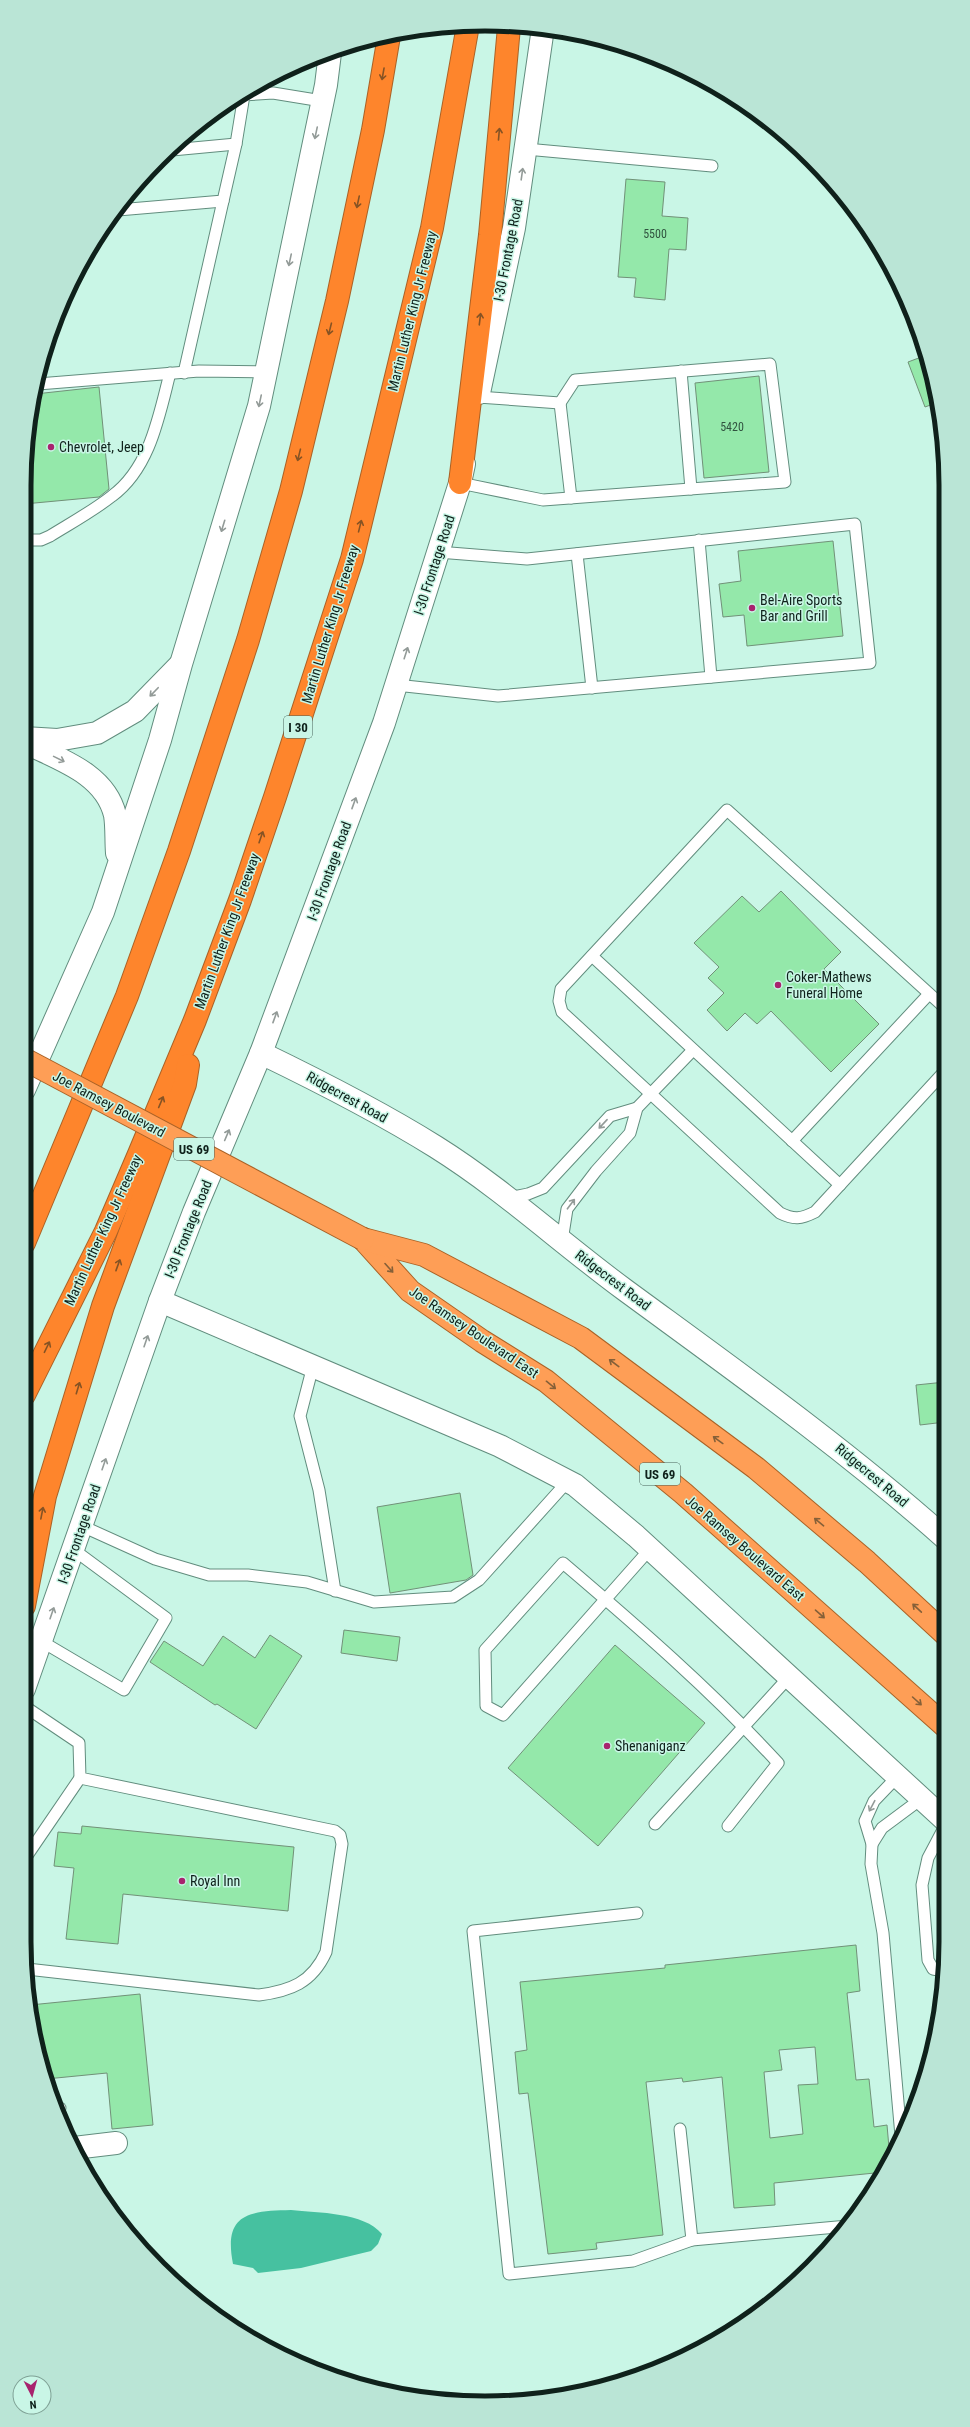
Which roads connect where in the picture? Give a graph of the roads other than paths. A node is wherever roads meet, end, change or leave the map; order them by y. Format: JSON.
{"nodes":[{"id":1,"x":467,"y":32,"type":"edge"},
{"id":2,"x":509,"y":32,"type":"edge"},
{"id":3,"x":542,"y":35,"type":"edge"},
{"id":4,"x":388,"y":42,"type":"edge"},
{"id":5,"x":329,"y":59,"type":"edge"},
{"id":6,"x":254,"y":94,"type":"edge"},
{"id":7,"x":322,"y":101,"type":"junction"},
{"id":8,"x":243,"y":102,"type":"edge"},
{"id":9,"x":236,"y":144,"type":"junction"},
{"id":10,"x":180,"y":149,"type":"edge"},
{"id":11,"x":526,"y":149,"type":"junction"},
{"id":12,"x":712,"y":166,"type":"dead end"},
{"id":13,"x":223,"y":201,"type":"junction"},
{"id":14,"x":125,"y":209,"type":"edge"},
{"id":15,"x":681,"y":371,"type":"junction"},
{"id":16,"x":184,"y":372,"type":"junction"},
{"id":17,"x":265,"y":372,"type":"junction"},
{"id":18,"x":170,"y":373,"type":"junction"},
{"id":19,"x":43,"y":384,"type":"edge"},
{"id":20,"x":478,"y":397,"type":"junction"},
{"id":21,"x":560,"y":403,"type":"junction"},
{"id":22,"x":460,"y":483,"type":"junction"},
{"id":23,"x":691,"y":489,"type":"junction"},
{"id":24,"x":571,"y":498,"type":"junction"},
{"id":25,"x":31,"y":540,"type":"edge"},
{"id":26,"x":698,"y":540,"type":"junction"},
{"id":27,"x":438,"y":552,"type":"junction"},
{"id":28,"x":577,"y":554,"type":"junction"},
{"id":29,"x":181,"y":664,"type":"junction"},
{"id":30,"x":711,"y":677,"type":"junction"},
{"id":31,"x":396,"y":685,"type":"junction"},
{"id":32,"x":592,"y":688,"type":"junction"},
{"id":33,"x":31,"y":738,"type":"edge"},
{"id":34,"x":31,"y":745,"type":"edge"},
{"id":35,"x":118,"y":864,"type":"junction"},
{"id":36,"x":592,"y":956,"type":"junction"},
{"id":37,"x":929,"y":994,"type":"junction"},
{"id":38,"x":939,"y":1003,"type":"edge"},
{"id":39,"x":195,"y":1020,"type":"junction"},
{"id":40,"x":693,"y":1050,"type":"junction"},
{"id":41,"x":261,"y":1053,"type":"junction"},
{"id":42,"x":31,"y":1063,"type":"edge"},
{"id":43,"x":31,"y":1074,"type":"edge"},
{"id":44,"x":939,"y":1077,"type":"edge"},
{"id":45,"x":651,"y":1094,"type":"junction"},
{"id":46,"x":638,"y":1108,"type":"junction"},
{"id":47,"x":792,"y":1141,"type":"junction"},
{"id":48,"x":840,"y":1185,"type":"junction"},
{"id":49,"x":507,"y":1198,"type":"junction"},
{"id":50,"x":31,"y":1226,"type":"edge"},
{"id":51,"x":363,"y":1239,"type":"junction"},
{"id":52,"x":562,"y":1241,"type":"junction"},
{"id":53,"x":160,"y":1301,"type":"junction"},
{"id":54,"x":313,"y":1366,"type":"junction"},
{"id":55,"x":31,"y":1381,"type":"edge"},
{"id":56,"x":568,"y":1481,"type":"junction"},
{"id":57,"x":82,"y":1526,"type":"junction"},
{"id":58,"x":939,"y":1533,"type":"edge"},
{"id":59,"x":650,"y":1549,"type":"junction"},
{"id":60,"x":74,"y":1550,"type":"junction"},
{"id":61,"x":31,"y":1569,"type":"edge"},
{"id":62,"x":335,"y":1590,"type":"junction"},
{"id":63,"x":606,"y":1599,"type":"junction"},
{"id":64,"x":939,"y":1628,"type":"edge"},
{"id":65,"x":33,"y":1636,"type":"edge"},
{"id":66,"x":31,"y":1648,"type":"edge"},
{"id":67,"x":789,"y":1677,"type":"junction"},
{"id":68,"x":31,"y":1711,"type":"edge"},
{"id":69,"x":939,"y":1721,"type":"edge"},
{"id":70,"x":744,"y":1726,"type":"junction"},
{"id":71,"x":897,"y":1776,"type":"junction"},
{"id":72,"x":80,"y":1778,"type":"junction"},
{"id":73,"x":921,"y":1799,"type":"junction"},
{"id":74,"x":939,"y":1815,"type":"edge"},
{"id":75,"x":655,"y":1824,"type":"dead end"},
{"id":76,"x":728,"y":1826,"type":"dead end"},
{"id":77,"x":939,"y":1837,"type":"edge"},
{"id":78,"x":872,"y":1844,"type":"junction"},
{"id":79,"x":31,"y":1850,"type":"edge"},
{"id":80,"x":637,"y":1913,"type":"dead end"},
{"id":81,"x":32,"y":1970,"type":"edge"},
{"id":82,"x":938,"y":1970,"type":"edge"},
{"id":83,"x":900,"y":2125,"type":"edge"},
{"id":84,"x":680,"y":2129,"type":"dead end"},
{"id":85,"x":116,"y":2144,"type":"dead end"},
{"id":86,"x":80,"y":2147,"type":"edge"},
{"id":87,"x":838,"y":2227,"type":"edge"},
{"id":88,"x":692,"y":2240,"type":"junction"}],
"edges":[{"from":39,"to":1,"type":"highway","name":"Martin Luther King Jr Freeway","number":"I 30","one_way":true},
{"from":22,"to":2,"type":"highway","one_way":true},
{"from":3,"to":11,"type":"main road","name":"I-30 Frontage Road"},
{"from":4,"to":50,"type":"highway","one_way":true},
{"from":5,"to":7,"type":"main road"},
{"from":6,"to":7,"type":"lane"},
{"from":7,"to":17,"type":"main road","one_way":true},
{"from":8,"to":9,"type":"lane"},
{"from":9,"to":10,"type":"lane"},
{"from":9,"to":13,"type":"lane"},
{"from":11,"to":12,"type":"lane"},
{"from":20,"to":11,"type":"main road","name":"I-30 Frontage Road","one_way":true},
{"from":13,"to":14,"type":"lane"},
{"from":13,"to":16,"type":"lane"},
{"from":15,"to":21,"type":"lane"},
{"from":15,"to":23,"type":"lane"},
{"from":15,"to":23,"type":"lane"},
{"from":16,"to":17,"type":"lane"},
{"from":16,"to":18,"type":"lane"},
{"from":17,"to":29,"type":"main road","one_way":true},
{"from":18,"to":19,"type":"lane"},
{"from":18,"to":25,"type":"lane"},
{"from":20,"to":21,"type":"lane"},
{"from":20,"to":22,"type":"main road","name":"I-30 Frontage Road"},
{"from":21,"to":24,"type":"lane"},
{"from":22,"to":24,"type":"lane"},
{"from":22,"to":27,"type":"main road","name":"I-30 Frontage Road"},
{"from":23,"to":24,"type":"lane"},
{"from":26,"to":28,"type":"lane"},
{"from":26,"to":30,"type":"lane"},
{"from":26,"to":30,"type":"lane"},
{"from":27,"to":28,"type":"lane"},
{"from":31,"to":27,"type":"main road","name":"I-30 Frontage Road","one_way":true},
{"from":28,"to":32,"type":"lane"},
{"from":29,"to":33,"type":"main road","one_way":true},
{"from":29,"to":35,"type":"main road"},
{"from":30,"to":32,"type":"lane"},
{"from":31,"to":32,"type":"lane"},
{"from":41,"to":31,"type":"main road","name":"I-30 Frontage Road","one_way":true},
{"from":34,"to":35,"type":"main road","one_way":true},
{"from":35,"to":43,"type":"main road"},
{"from":36,"to":37,"type":"lane"},
{"from":36,"to":40,"type":"lane"},
{"from":36,"to":45,"type":"lane"},
{"from":37,"to":38,"type":"lane"},
{"from":37,"to":47,"type":"lane"},
{"from":55,"to":39,"type":"highway","name":"Martin Luther King Jr Freeway","number":"I 30","one_way":true},
{"from":61,"to":39,"type":"highway","one_way":true},
{"from":40,"to":45,"type":"lane"},
{"from":40,"to":47,"type":"lane"},
{"from":41,"to":49,"type":"main road","name":"Ridgecrest Road"},
{"from":53,"to":41,"type":"main road","name":"I-30 Frontage Road","one_way":true},
{"from":42,"to":51,"type":"highway","name":"Joe Ramsey Boulevard","number":"US 69","bridge":true},
{"from":44,"to":48,"type":"lane"},
{"from":45,"to":46,"type":"lane"},
{"from":45,"to":48,"type":"lane"},
{"from":46,"to":49,"type":"lane","one_way":true},
{"from":52,"to":46,"type":"lane","one_way":true},
{"from":47,"to":48,"type":"lane"},
{"from":49,"to":52,"type":"main road","name":"Ridgecrest Road"},
{"from":64,"to":51,"type":"highway","number":"US 69","one_way":true},
{"from":51,"to":69,"type":"highway","name":"Joe Ramsey Boulevard East","number":"US 69","one_way":true},
{"from":52,"to":58,"type":"main road","name":"Ridgecrest Road"},
{"from":53,"to":54,"type":"main road"},
{"from":57,"to":53,"type":"main road","name":"I-30 Frontage Road","one_way":true},
{"from":54,"to":56,"type":"main road"},
{"from":54,"to":62,"type":"lane"},
{"from":56,"to":59,"type":"main road"},
{"from":56,"to":62,"type":"lane"},
{"from":57,"to":60,"type":"main road","name":"I-30 Frontage Road"},
{"from":57,"to":62,"type":"lane"},
{"from":59,"to":63,"type":"lane"},
{"from":59,"to":67,"type":"main road"},
{"from":65,"to":60,"type":"main road","name":"I-30 Frontage Road","one_way":true},
{"from":60,"to":65,"type":"lane"},
{"from":63,"to":63,"type":"lane"},
{"from":63,"to":70,"type":"lane"},
{"from":65,"to":66,"type":"main road","name":"I-30 Frontage Road"},
{"from":67,"to":70,"type":"lane"},
{"from":67,"to":71,"type":"main road"},
{"from":68,"to":72,"type":"lane"},
{"from":70,"to":75,"type":"lane"},
{"from":70,"to":76,"type":"lane"},
{"from":71,"to":73,"type":"main road"},
{"from":71,"to":78,"type":"lane","one_way":true},
{"from":72,"to":79,"type":"lane"},
{"from":72,"to":81,"type":"lane"},
{"from":73,"to":74,"type":"main road"},
{"from":73,"to":78,"type":"lane"},
{"from":77,"to":82,"type":"lane"},
{"from":78,"to":83,"type":"lane"},
{"from":80,"to":88,"type":"lane"},
{"from":84,"to":88,"type":"lane"},
{"from":85,"to":86,"type":"main road"},
{"from":87,"to":88,"type":"lane"}]}
